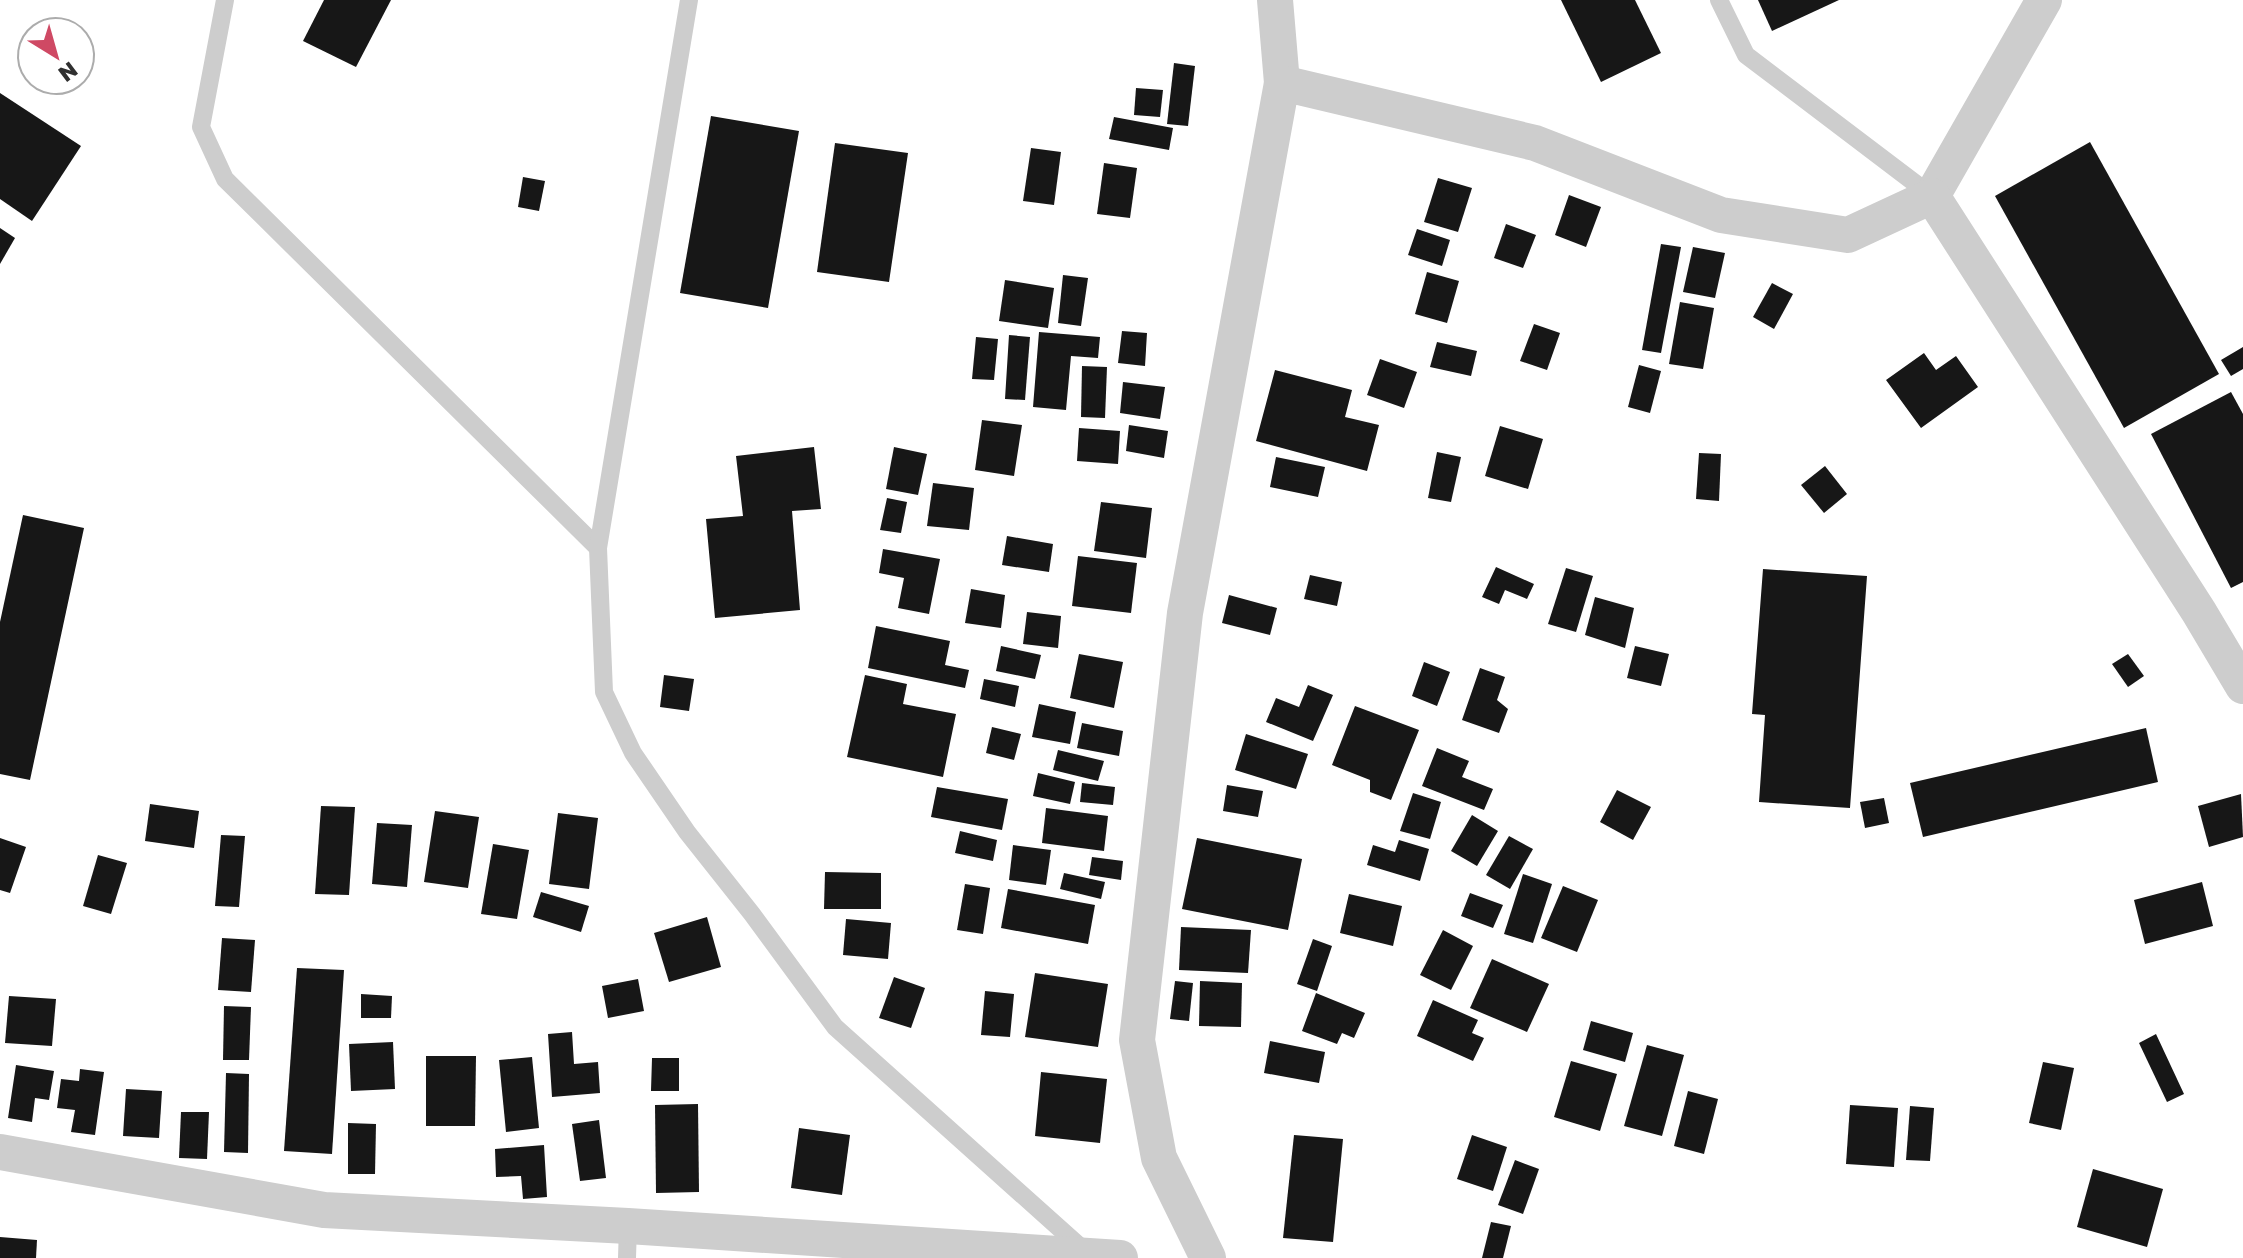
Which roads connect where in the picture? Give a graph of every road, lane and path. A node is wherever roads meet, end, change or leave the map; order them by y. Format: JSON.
{"nodes":[{"id":1,"x":225,"y":0,"type":"edge"},
{"id":2,"x":689,"y":0,"type":"edge"},
{"id":3,"x":1275,"y":0,"type":"edge"},
{"id":4,"x":1719,"y":0,"type":"edge"},
{"id":5,"x":2044,"y":0,"type":"edge"},
{"id":6,"x":1282,"y":83,"type":"junction"},
{"id":7,"x":1932,"y":196,"type":"junction"},
{"id":8,"x":598,"y":548,"type":"junction"},
{"id":9,"x":2243,"y":686,"type":"edge"},
{"id":10,"x":0,"y":1152,"type":"edge"},
{"id":11,"x":628,"y":1242,"type":"edge"},
{"id":12,"x":1105,"y":1256,"type":"edge"},
{"id":13,"x":1208,"y":1258,"type":"edge"}],
"edges":[{"from":1,"to":8,"type":"lane"},
{"from":2,"to":8,"type":"lane"},
{"from":3,"to":6,"type":"street"},
{"from":4,"to":7,"type":"lane"},
{"from":5,"to":7,"type":"street"},
{"from":6,"to":7,"type":"street"},
{"from":6,"to":13,"type":"street"},
{"from":7,"to":9,"type":"street"},
{"from":8,"to":12,"type":"lane"},
{"from":10,"to":11,"type":"street"},
{"from":11,"to":12,"type":"street"}]}
